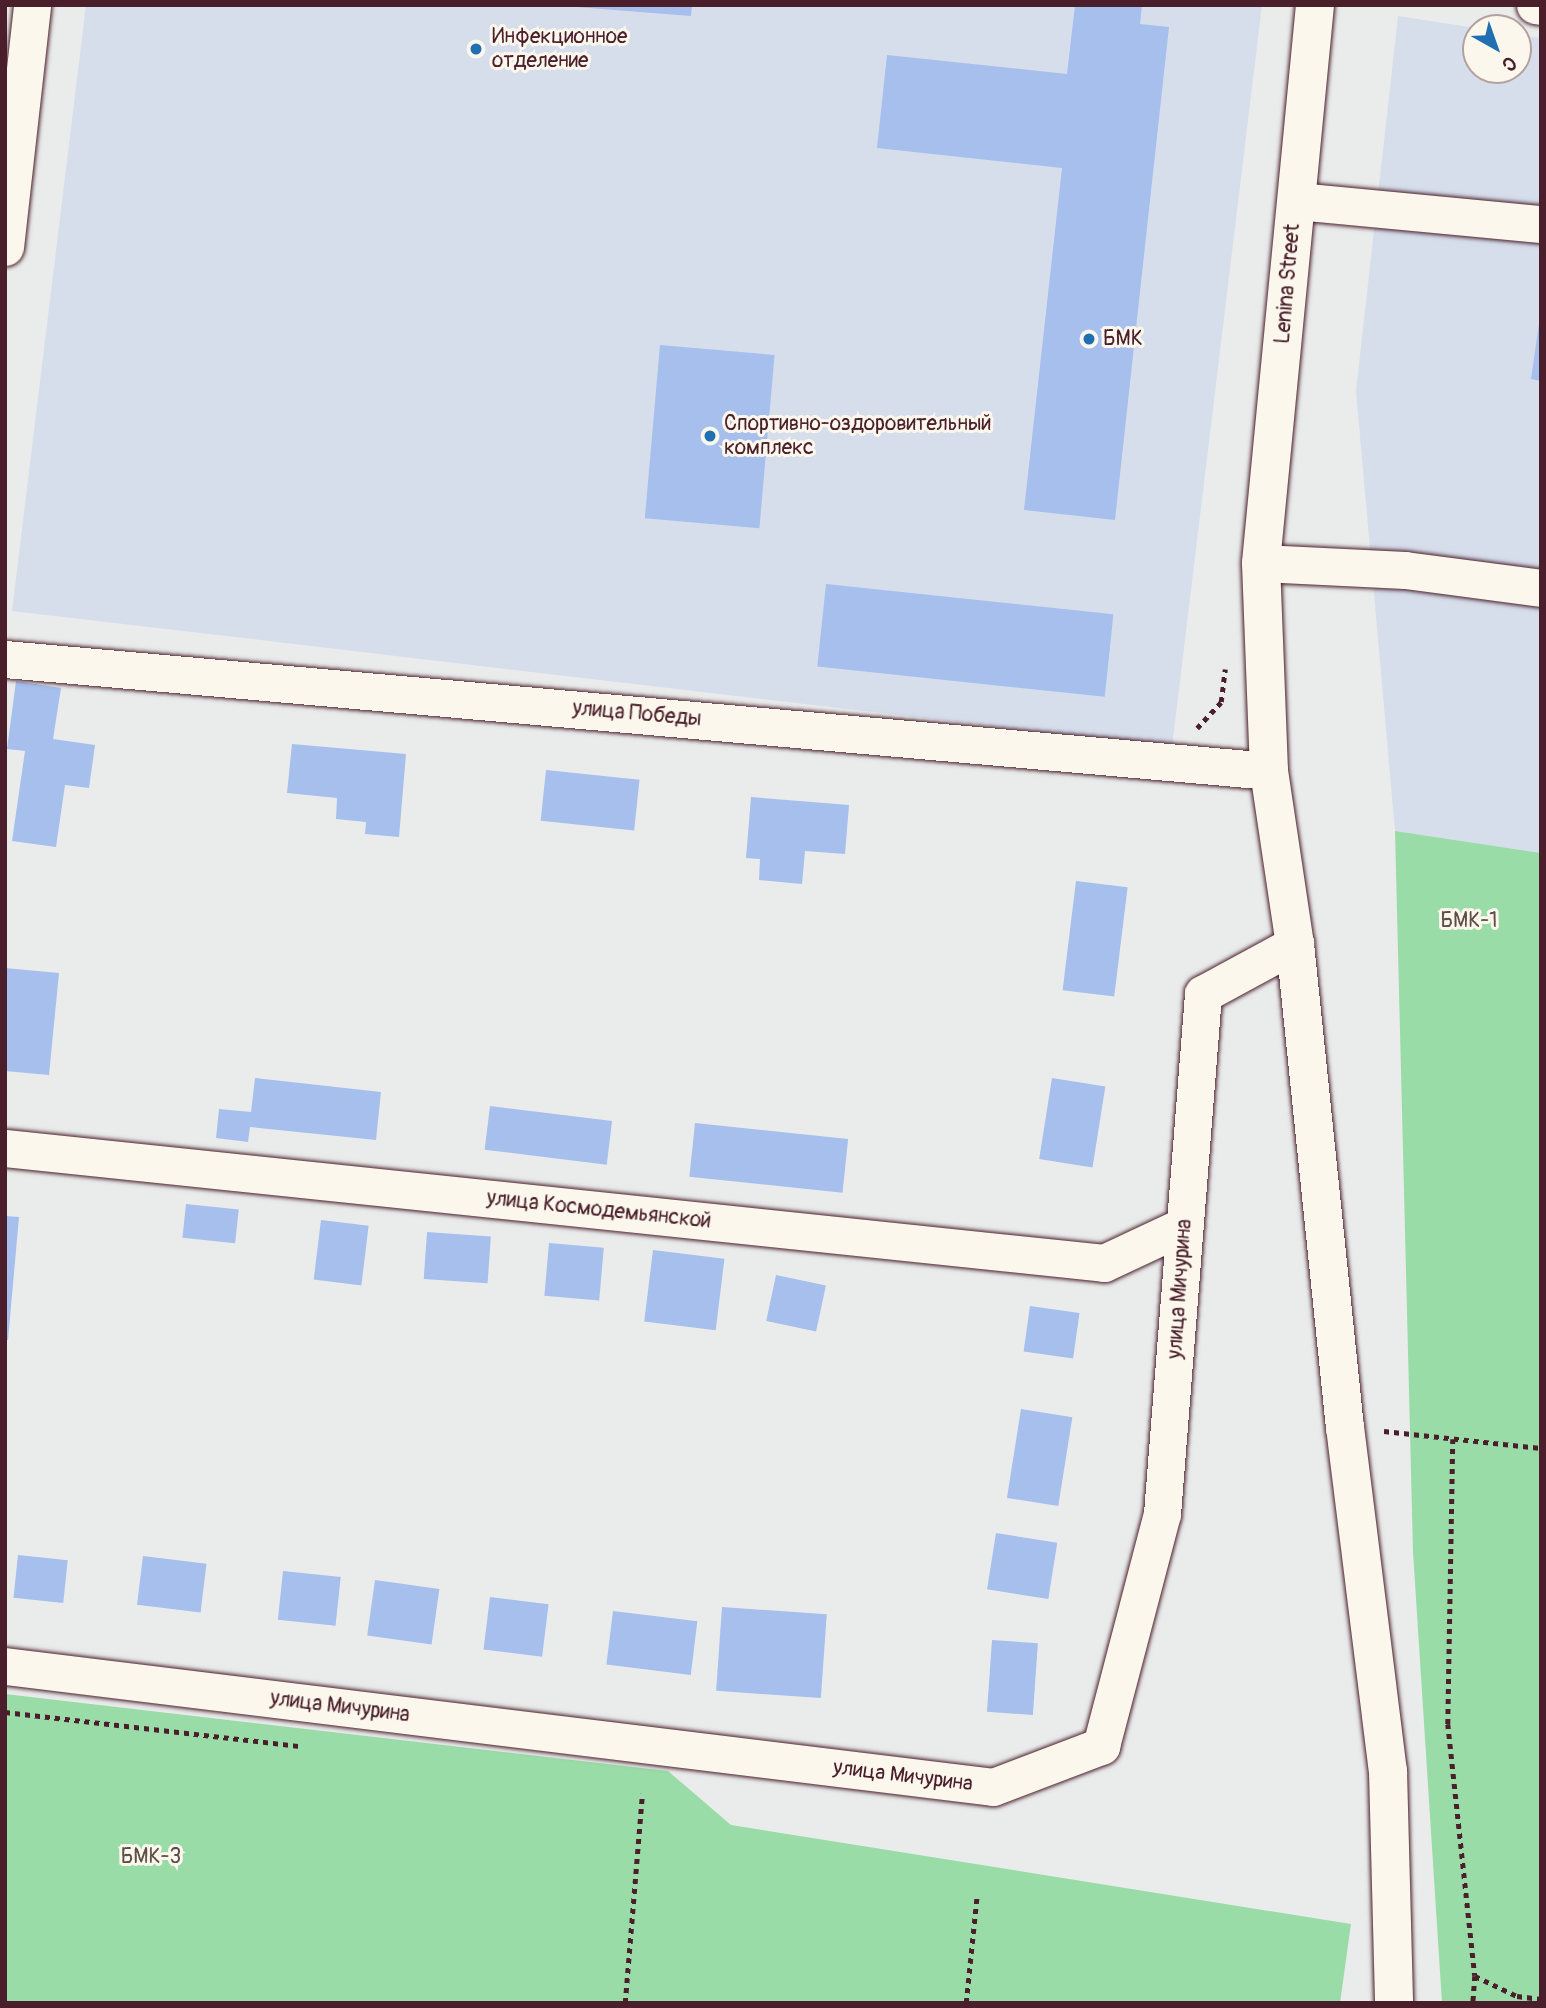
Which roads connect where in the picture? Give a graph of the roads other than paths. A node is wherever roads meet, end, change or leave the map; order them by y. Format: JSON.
{"nodes":[{"id":1,"x":32,"y":5,"type":"edge"},
{"id":2,"x":1315,"y":5,"type":"edge"},
{"id":3,"x":1535,"y":5,"type":"edge"},
{"id":4,"x":1541,"y":6,"type":"edge"},
{"id":5,"x":1297,"y":201,"type":"junction"},
{"id":6,"x":1541,"y":224,"type":"edge"},
{"id":7,"x":5,"y":247,"type":"edge"},
{"id":8,"x":1261,"y":563,"type":"junction"},
{"id":9,"x":1541,"y":588,"type":"edge"},
{"id":10,"x":5,"y":659,"type":"edge"},
{"id":11,"x":1269,"y":771,"type":"junction"},
{"id":12,"x":1296,"y":944,"type":"junction"},
{"id":13,"x":5,"y":1148,"type":"edge"},
{"id":14,"x":1185,"y":1225,"type":"junction"},
{"id":15,"x":5,"y":1666,"type":"edge"},
{"id":16,"x":1394,"y":2003,"type":"edge"}],
"edges":[{"from":1,"to":7,"type":"street"},
{"from":2,"to":5,"type":"main road","name":"Lenina Street"},
{"from":3,"to":4,"type":"street"},
{"from":5,"to":6,"type":"street"},
{"from":5,"to":8,"type":"main road","name":"Lenina Street"},
{"from":8,"to":9,"type":"street"},
{"from":8,"to":11,"type":"main road","name":"Lenina Street"},
{"from":10,"to":11,"type":"street","name":"улица Победы"},
{"from":11,"to":12,"type":"main road","name":"Lenina Street"},
{"from":12,"to":14,"type":"street","name":"улица Мичурина"},
{"from":12,"to":16,"type":"main road","name":"Lenina Street"},
{"from":13,"to":14,"type":"street","name":"улица Космодемьянской"},
{"from":14,"to":15,"type":"street","name":"улица Мичурина"}]}
